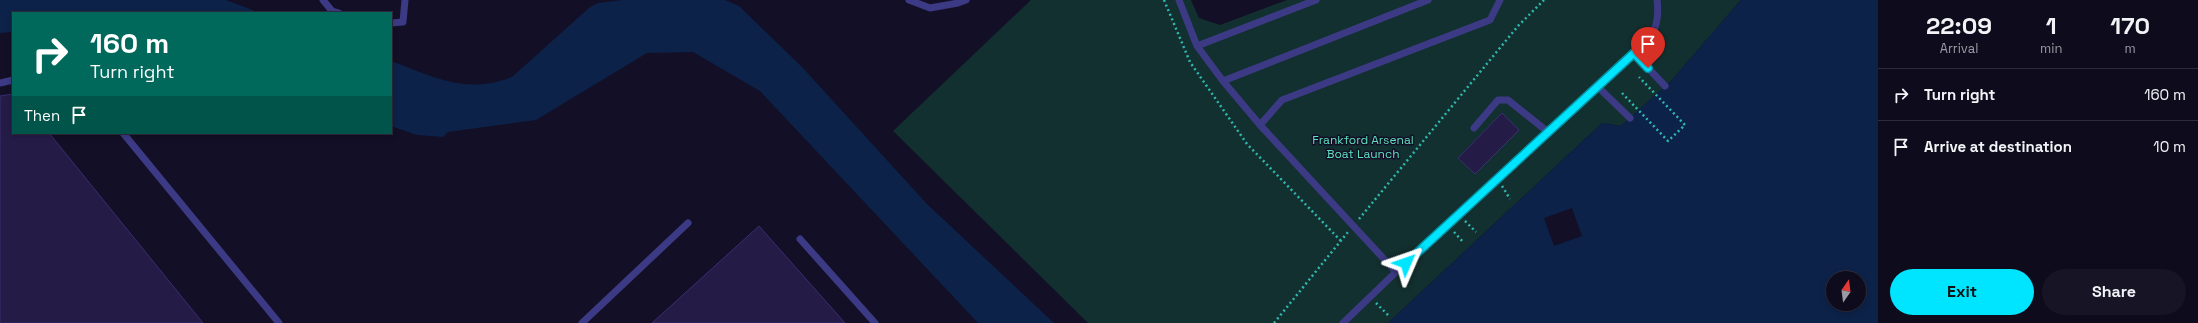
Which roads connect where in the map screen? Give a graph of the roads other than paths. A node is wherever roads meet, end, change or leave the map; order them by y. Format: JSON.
{"nodes":[{"id":1,"x":323,"y":0,"type":"edge"},
{"id":2,"x":404,"y":0,"type":"edge"},
{"id":3,"x":909,"y":0,"type":"edge"},
{"id":4,"x":966,"y":0,"type":"edge"},
{"id":5,"x":1179,"y":0,"type":"edge"},
{"id":6,"x":1316,"y":0,"type":"edge"},
{"id":7,"x":1428,"y":0,"type":"edge"},
{"id":8,"x":1500,"y":0,"type":"edge"},
{"id":9,"x":1656,"y":0,"type":"edge"},
{"id":10,"x":332,"y":12,"type":"edge"},
{"id":11,"x":392,"y":23,"type":"edge"},
{"id":12,"x":1197,"y":46,"type":"junction"},
{"id":13,"x":1634,"y":53,"type":"junction"},
{"id":14,"x":12,"y":80,"type":"edge"},
{"id":15,"x":1223,"y":81,"type":"junction"},
{"id":16,"x":0,"y":83,"type":"edge"},
{"id":17,"x":1598,"y":86,"type":"junction"},
{"id":18,"x":1666,"y":86,"type":"dead end"},
{"id":19,"x":1630,"y":118,"type":"dead end"},
{"id":20,"x":1260,"y":125,"type":"junction"},
{"id":21,"x":1474,"y":128,"type":"dead end"},
{"id":22,"x":1548,"y":132,"type":"junction"},
{"id":23,"x":124,"y":134,"type":"edge"},
{"id":24,"x":688,"y":223,"type":"dead end"},
{"id":25,"x":800,"y":239,"type":"dead end"},
{"id":26,"x":1396,"y":272,"type":"junction"},
{"id":27,"x":279,"y":323,"type":"edge"},
{"id":28,"x":582,"y":323,"type":"edge"},
{"id":29,"x":875,"y":323,"type":"edge"},
{"id":30,"x":1343,"y":323,"type":"edge"}],
"edges":[{"from":1,"to":10,"type":"lane"},
{"from":2,"to":11,"type":"lane"},
{"from":3,"to":4,"type":"lane"},
{"from":5,"to":12,"type":"lane"},
{"from":6,"to":12,"type":"lane"},
{"from":7,"to":15,"type":"lane"},
{"from":8,"to":20,"type":"lane"},
{"from":9,"to":13,"type":"lane"},
{"from":12,"to":15,"type":"lane"},
{"from":13,"to":17,"type":"lane"},
{"from":13,"to":18,"type":"lane"},
{"from":14,"to":16,"type":"lane"},
{"from":15,"to":20,"type":"lane"},
{"from":17,"to":19,"type":"lane"},
{"from":17,"to":22,"type":"lane"},
{"from":20,"to":26,"type":"lane"},
{"from":21,"to":22,"type":"lane"},
{"from":22,"to":26,"type":"lane"},
{"from":23,"to":27,"type":"lane"},
{"from":24,"to":28,"type":"lane"},
{"from":25,"to":29,"type":"lane"},
{"from":26,"to":30,"type":"lane"}]}
